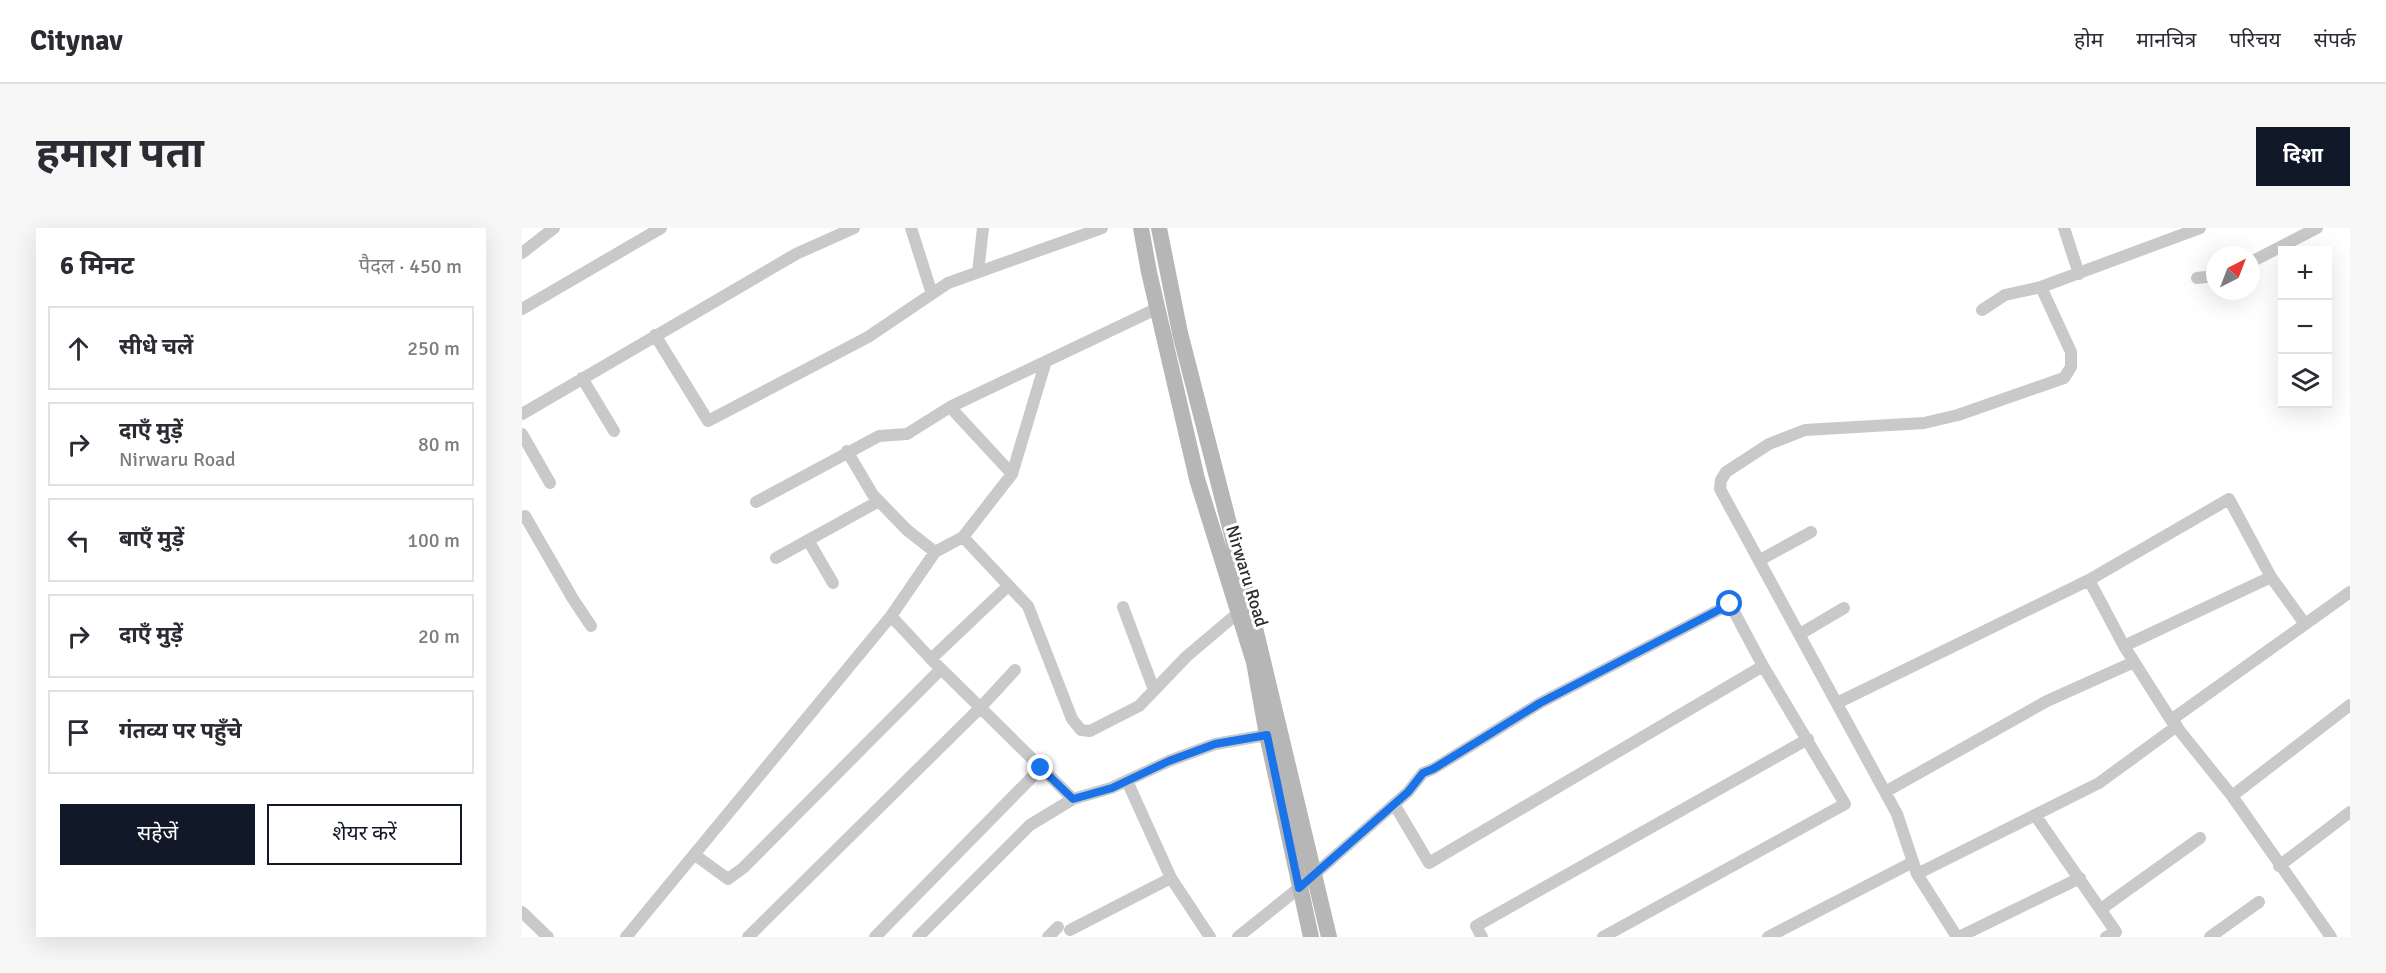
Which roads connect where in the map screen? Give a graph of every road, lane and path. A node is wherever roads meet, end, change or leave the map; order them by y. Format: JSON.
{"nodes":[{"id":1,"x":555,"y":228,"type":"edge"},
{"id":2,"x":854,"y":228,"type":"edge"},
{"id":3,"x":911,"y":228,"type":"edge"},
{"id":4,"x":983,"y":228,"type":"edge"},
{"id":5,"x":1102,"y":228,"type":"edge"},
{"id":6,"x":1141,"y":228,"type":"edge"},
{"id":7,"x":1159,"y":228,"type":"edge"},
{"id":8,"x":2064,"y":228,"type":"edge"},
{"id":9,"x":2200,"y":228,"type":"edge"},
{"id":10,"x":2317,"y":228,"type":"edge"},
{"id":11,"x":658,"y":229,"type":"edge"},
{"id":12,"x":522,"y":253,"type":"edge"},
{"id":13,"x":2260,"y":257,"type":"edge"},
{"id":14,"x":978,"y":273,"type":"junction"},
{"id":15,"x":2079,"y":274,"type":"junction"},
{"id":16,"x":2206,"y":277,"type":"edge"},
{"id":17,"x":2197,"y":278,"type":"dead end"},
{"id":18,"x":2041,"y":287,"type":"junction"},
{"id":19,"x":932,"y":294,"type":"junction"},
{"id":20,"x":1158,"y":308,"type":"junction"},
{"id":21,"x":522,"y":309,"type":"edge"},
{"id":22,"x":1982,"y":310,"type":"dead end"},
{"id":23,"x":655,"y":335,"type":"junction"},
{"id":24,"x":1045,"y":364,"type":"junction"},
{"id":25,"x":582,"y":378,"type":"junction"},
{"id":26,"x":950,"y":407,"type":"junction"},
{"id":27,"x":522,"y":414,"type":"edge"},
{"id":28,"x":614,"y":431,"type":"dead end"},
{"id":29,"x":522,"y":434,"type":"edge"},
{"id":30,"x":847,"y":452,"type":"junction"},
{"id":31,"x":1012,"y":474,"type":"junction"},
{"id":32,"x":550,"y":483,"type":"dead end"},
{"id":33,"x":879,"y":501,"type":"junction"},
{"id":34,"x":756,"y":502,"type":"dead end"},
{"id":35,"x":522,"y":518,"type":"edge"},
{"id":36,"x":1811,"y":532,"type":"dead end"},
{"id":37,"x":963,"y":537,"type":"junction"},
{"id":38,"x":808,"y":540,"type":"junction"},
{"id":39,"x":935,"y":552,"type":"junction"},
{"id":40,"x":776,"y":558,"type":"dead end"},
{"id":41,"x":1760,"y":560,"type":"junction"},
{"id":42,"x":2271,"y":577,"type":"junction"},
{"id":43,"x":2089,"y":580,"type":"junction"},
{"id":44,"x":832,"y":583,"type":"dead end"},
{"id":45,"x":1008,"y":586,"type":"junction"},
{"id":46,"x":2350,"y":592,"type":"edge"},
{"id":47,"x":1123,"y":607,"type":"dead end"},
{"id":48,"x":1844,"y":608,"type":"dead end"},
{"id":49,"x":1238,"y":613,"type":"junction"},
{"id":50,"x":891,"y":616,"type":"junction"},
{"id":51,"x":2305,"y":624,"type":"junction"},
{"id":52,"x":591,"y":626,"type":"dead end"},
{"id":53,"x":1800,"y":634,"type":"junction"},
{"id":54,"x":2124,"y":646,"type":"junction"},
{"id":55,"x":931,"y":659,"type":"junction"},
{"id":56,"x":2134,"y":662,"type":"junction"},
{"id":57,"x":1763,"y":666,"type":"junction"},
{"id":58,"x":941,"y":669,"type":"junction"},
{"id":59,"x":1015,"y":670,"type":"dead end"},
{"id":60,"x":1154,"y":690,"type":"junction"},
{"id":61,"x":1837,"y":703,"type":"junction"},
{"id":62,"x":2350,"y":705,"type":"edge"},
{"id":63,"x":980,"y":708,"type":"junction"},
{"id":64,"x":2174,"y":723,"type":"junction"},
{"id":65,"x":1267,"y":735,"type":"junction"},
{"id":66,"x":1808,"y":739,"type":"junction"},
{"id":67,"x":1041,"y":768,"type":"junction"},
{"id":68,"x":1127,"y":781,"type":"junction"},
{"id":69,"x":1885,"y":792,"type":"junction"},
{"id":70,"x":2232,"y":796,"type":"junction"},
{"id":71,"x":1073,"y":799,"type":"junction"},
{"id":72,"x":1394,"y":804,"type":"junction"},
{"id":73,"x":2350,"y":812,"type":"edge"},
{"id":74,"x":2035,"y":815,"type":"junction"},
{"id":75,"x":2200,"y":838,"type":"dead end"},
{"id":76,"x":694,"y":855,"type":"junction"},
{"id":77,"x":1913,"y":862,"type":"junction"},
{"id":78,"x":2279,"y":866,"type":"junction"},
{"id":79,"x":1314,"y":873,"type":"junction"},
{"id":80,"x":1917,"y":874,"type":"junction"},
{"id":81,"x":1172,"y":878,"type":"junction"},
{"id":82,"x":2080,"y":878,"type":"junction"},
{"id":83,"x":1299,"y":888,"type":"junction"},
{"id":84,"x":2259,"y":902,"type":"dead end"},
{"id":85,"x":2101,"y":909,"type":"junction"},
{"id":86,"x":522,"y":912,"type":"edge"},
{"id":87,"x":2114,"y":935,"type":"edge"},
{"id":88,"x":548,"y":937,"type":"edge"},
{"id":89,"x":626,"y":937,"type":"edge"},
{"id":90,"x":748,"y":937,"type":"edge"},
{"id":91,"x":875,"y":937,"type":"edge"},
{"id":92,"x":918,"y":937,"type":"edge"},
{"id":93,"x":1048,"y":937,"type":"edge"},
{"id":94,"x":1210,"y":937,"type":"edge"},
{"id":95,"x":1238,"y":937,"type":"edge"},
{"id":96,"x":1311,"y":937,"type":"edge"},
{"id":97,"x":1329,"y":937,"type":"edge"},
{"id":98,"x":1482,"y":937,"type":"edge"},
{"id":99,"x":1603,"y":937,"type":"edge"},
{"id":100,"x":1768,"y":937,"type":"edge"},
{"id":101,"x":1958,"y":937,"type":"edge"},
{"id":102,"x":2210,"y":937,"type":"edge"},
{"id":103,"x":2331,"y":937,"type":"edge"}],
"edges":[{"from":1,"to":12,"type":"street"},
{"from":2,"to":23,"type":"street"},
{"from":3,"to":19,"type":"street"},
{"from":4,"to":14,"type":"street"},
{"from":5,"to":14,"type":"street"},
{"from":6,"to":20,"type":"street","name":"Nirwaru Road"},
{"from":7,"to":79,"type":"street","name":"Nirwaru Road"},
{"from":8,"to":15,"type":"street"},
{"from":9,"to":15,"type":"street"},
{"from":10,"to":13,"type":"street"},
{"from":11,"to":21,"type":"street"},
{"from":14,"to":19,"type":"street"},
{"from":15,"to":18,"type":"street"},
{"from":16,"to":17,"type":"street"},
{"from":18,"to":22,"type":"street"},
{"from":18,"to":41,"type":"street"},
{"from":19,"to":23,"type":"street"},
{"from":20,"to":24,"type":"street"},
{"from":20,"to":49,"type":"street","name":"Nirwaru Road"},
{"from":23,"to":25,"type":"street"},
{"from":24,"to":26,"type":"street"},
{"from":24,"to":31,"type":"street"},
{"from":25,"to":27,"type":"street"},
{"from":25,"to":28,"type":"street"},
{"from":26,"to":30,"type":"street"},
{"from":26,"to":31,"type":"street"},
{"from":29,"to":32,"type":"street"},
{"from":30,"to":33,"type":"street"},
{"from":30,"to":34,"type":"street"},
{"from":31,"to":37,"type":"street"},
{"from":33,"to":38,"type":"street"},
{"from":33,"to":39,"type":"street"},
{"from":35,"to":52,"type":"street"},
{"from":36,"to":41,"type":"street"},
{"from":37,"to":39,"type":"street"},
{"from":37,"to":45,"type":"street"},
{"from":38,"to":40,"type":"street"},
{"from":38,"to":44,"type":"street"},
{"from":39,"to":50,"type":"street"},
{"from":41,"to":53,"type":"street"},
{"from":42,"to":43,"type":"street"},
{"from":42,"to":51,"type":"street"},
{"from":42,"to":54,"type":"street"},
{"from":43,"to":54,"type":"street"},
{"from":43,"to":61,"type":"street"},
{"from":45,"to":55,"type":"street"},
{"from":45,"to":60,"type":"street"},
{"from":46,"to":51,"type":"street"},
{"from":47,"to":60,"type":"street"},
{"from":48,"to":53,"type":"street"},
{"from":49,"to":60,"type":"street"},
{"from":49,"to":65,"type":"street","name":"Nirwaru Road"},
{"from":50,"to":55,"type":"street"},
{"from":50,"to":76,"type":"street"},
{"from":51,"to":64,"type":"street"},
{"from":53,"to":61,"type":"street"},
{"from":54,"to":56,"type":"street"},
{"from":55,"to":58,"type":"street"},
{"from":56,"to":64,"type":"street"},
{"from":56,"to":69,"type":"street"},
{"from":57,"to":66,"type":"street"},
{"from":57,"to":72,"type":"street"},
{"from":57,"to":72,"type":"street"},
{"from":58,"to":63,"type":"street"},
{"from":58,"to":76,"type":"street"},
{"from":59,"to":63,"type":"street"},
{"from":61,"to":69,"type":"street"},
{"from":62,"to":70,"type":"street"},
{"from":63,"to":67,"type":"street"},
{"from":63,"to":90,"type":"street"},
{"from":64,"to":70,"type":"street"},
{"from":64,"to":74,"type":"street"},
{"from":65,"to":68,"type":"street"},
{"from":65,"to":83,"type":"street","name":"Nirwaru Road"},
{"from":66,"to":98,"type":"street"},
{"from":66,"to":99,"type":"street"},
{"from":67,"to":71,"type":"street"},
{"from":67,"to":91,"type":"street"},
{"from":68,"to":71,"type":"street"},
{"from":68,"to":81,"type":"street"},
{"from":69,"to":77,"type":"street"},
{"from":70,"to":78,"type":"street"},
{"from":71,"to":92,"type":"street"},
{"from":72,"to":79,"type":"street"},
{"from":73,"to":78,"type":"street"},
{"from":74,"to":80,"type":"street"},
{"from":74,"to":82,"type":"street"},
{"from":75,"to":85,"type":"street"},
{"from":76,"to":89,"type":"street"},
{"from":77,"to":80,"type":"street"},
{"from":77,"to":100,"type":"street"},
{"from":78,"to":103,"type":"street"},
{"from":79,"to":83,"type":"street"},
{"from":79,"to":97,"type":"street","name":"Nirwaru Road"},
{"from":80,"to":101,"type":"street"},
{"from":81,"to":93,"type":"street"},
{"from":81,"to":94,"type":"street"},
{"from":82,"to":85,"type":"street"},
{"from":82,"to":101,"type":"street"},
{"from":83,"to":95,"type":"street"},
{"from":83,"to":96,"type":"street","name":"Nirwaru Road"},
{"from":84,"to":102,"type":"street"},
{"from":85,"to":87,"type":"street"},
{"from":86,"to":88,"type":"street"}]}
